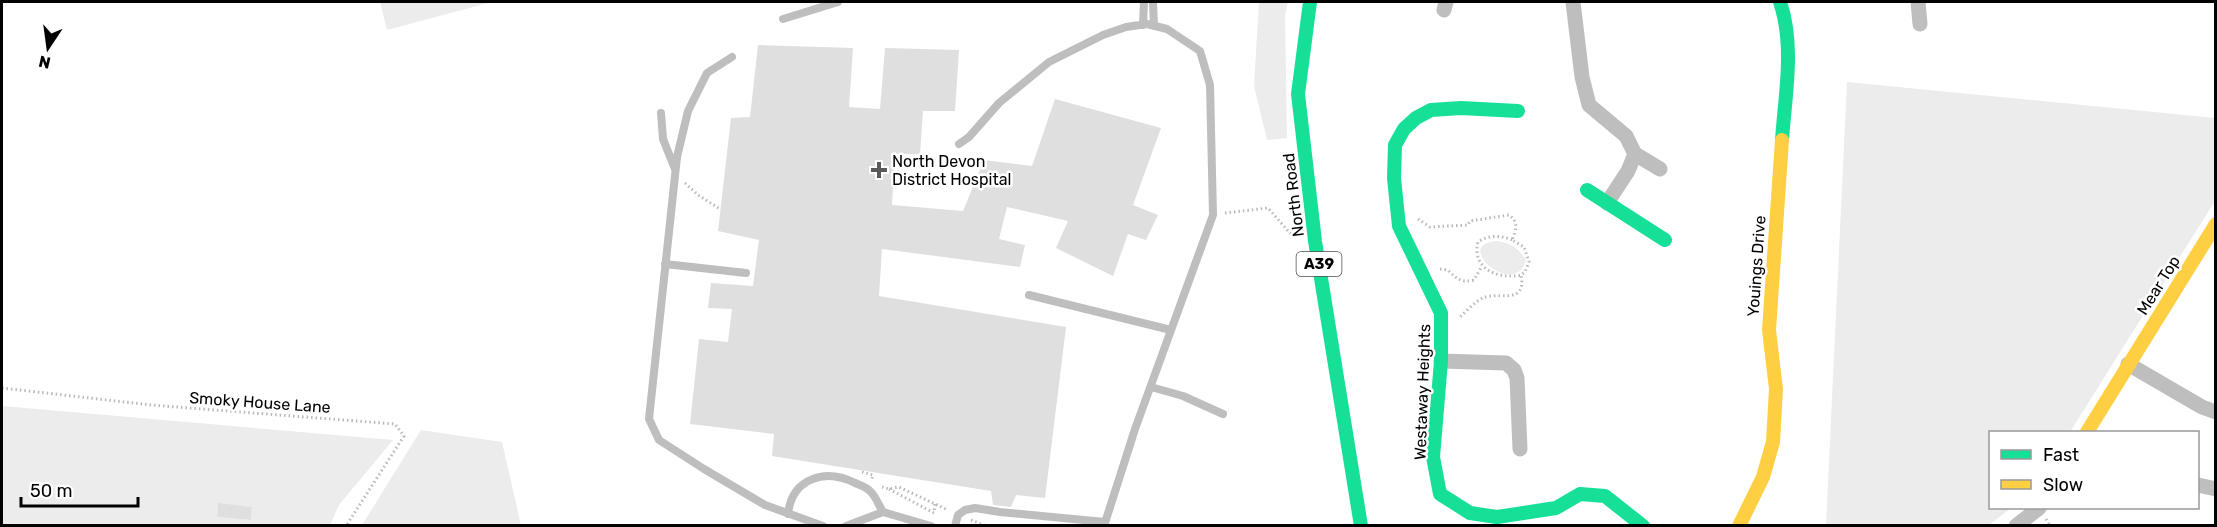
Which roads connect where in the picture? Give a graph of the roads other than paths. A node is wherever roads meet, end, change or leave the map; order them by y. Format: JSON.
{"nodes":[{"id":1,"x":838,"y":2,"type":"edge"},
{"id":2,"x":1144,"y":2,"type":"edge"},
{"id":3,"x":1153,"y":2,"type":"edge"},
{"id":4,"x":1310,"y":2,"type":"edge"},
{"id":5,"x":1573,"y":2,"type":"edge"},
{"id":6,"x":1780,"y":2,"type":"edge"},
{"id":7,"x":1918,"y":2,"type":"edge"},
{"id":8,"x":783,"y":19,"type":"dead end"},
{"id":9,"x":1920,"y":24,"type":"dead end"},
{"id":10,"x":1143,"y":25,"type":"junction"},
{"id":11,"x":1154,"y":26,"type":"junction"},
{"id":12,"x":732,"y":57,"type":"dead end"},
{"id":13,"x":1518,"y":111,"type":"dead end"},
{"id":14,"x":661,"y":113,"type":"dead end"},
{"id":15,"x":959,"y":144,"type":"dead end"},
{"id":16,"x":1635,"y":154,"type":"junction"},
{"id":17,"x":675,"y":169,"type":"junction"},
{"id":18,"x":1660,"y":169,"type":"dead end"},
{"id":19,"x":1587,"y":190,"type":"dead end"},
{"id":20,"x":1607,"y":203,"type":"junction"},
{"id":21,"x":2216,"y":224,"type":"edge"},
{"id":22,"x":1665,"y":240,"type":"dead end"},
{"id":23,"x":664,"y":264,"type":"junction"},
{"id":24,"x":746,"y":273,"type":"dead end"},
{"id":25,"x":1029,"y":295,"type":"dead end"},
{"id":26,"x":1171,"y":330,"type":"junction"},
{"id":27,"x":1441,"y":361,"type":"junction"},
{"id":28,"x":2128,"y":363,"type":"junction"},
{"id":29,"x":1150,"y":387,"type":"junction"},
{"id":30,"x":2216,"y":412,"type":"edge"},
{"id":31,"x":1222,"y":414,"type":"dead end"},
{"id":32,"x":2088,"y":431,"type":"edge"},
{"id":33,"x":1520,"y":449,"type":"dead end"},
{"id":34,"x":2199,"y":485,"type":"edge"},
{"id":35,"x":2216,"y":489,"type":"edge"},
{"id":36,"x":2036,"y":509,"type":"edge"},
{"id":37,"x":883,"y":512,"type":"junction"},
{"id":38,"x":788,"y":514,"type":"junction"},
{"id":39,"x":1498,"y":521,"type":"edge"},
{"id":40,"x":1104,"y":524,"type":"edge"},
{"id":41,"x":823,"y":525,"type":"edge"},
{"id":42,"x":846,"y":525,"type":"edge"},
{"id":43,"x":931,"y":525,"type":"edge"},
{"id":44,"x":954,"y":525,"type":"edge"},
{"id":45,"x":1361,"y":525,"type":"edge"},
{"id":46,"x":1643,"y":525,"type":"edge"},
{"id":47,"x":1739,"y":525,"type":"edge"},
{"id":48,"x":2016,"y":525,"type":"edge"}],
"edges":[{"from":1,"to":8,"type":"lane"},
{"from":2,"to":10,"type":"lane"},
{"from":3,"to":11,"type":"lane"},
{"from":4,"to":45,"type":"street","name":"North Road","number":"A39"},
{"from":5,"to":16,"type":"street"},
{"from":6,"to":47,"type":"street","name":"Youings Drive"},
{"from":7,"to":9,"type":"street"},
{"from":10,"to":11,"type":"lane"},
{"from":10,"to":15,"type":"lane"},
{"from":11,"to":26,"type":"lane"},
{"from":12,"to":17,"type":"lane"},
{"from":13,"to":27,"type":"street","name":"Westaway Heights"},
{"from":14,"to":17,"type":"lane"},
{"from":16,"to":18,"type":"street"},
{"from":16,"to":20,"type":"street"},
{"from":17,"to":23,"type":"lane"},
{"from":19,"to":20,"type":"street"},
{"from":20,"to":22,"type":"street"},
{"from":21,"to":28,"type":"street","name":"Mear Top"},
{"from":23,"to":24,"type":"lane"},
{"from":23,"to":38,"type":"lane"},
{"from":25,"to":26,"type":"lane"},
{"from":26,"to":29,"type":"lane"},
{"from":27,"to":33,"type":"street"},
{"from":27,"to":39,"type":"street","name":"Westaway Heights"},
{"from":28,"to":30,"type":"street"},
{"from":28,"to":32,"type":"street","name":"Mear Top"},
{"from":29,"to":31,"type":"lane"},
{"from":29,"to":40,"type":"lane"},
{"from":34,"to":35,"type":"street"},
{"from":36,"to":48,"type":"street"},
{"from":37,"to":38,"type":"lane"},
{"from":37,"to":42,"type":"lane"},
{"from":37,"to":43,"type":"lane"},
{"from":38,"to":41,"type":"lane"},
{"from":39,"to":46,"type":"street","name":"Westaway Heights"},
{"from":40,"to":44,"type":"lane"}]}
